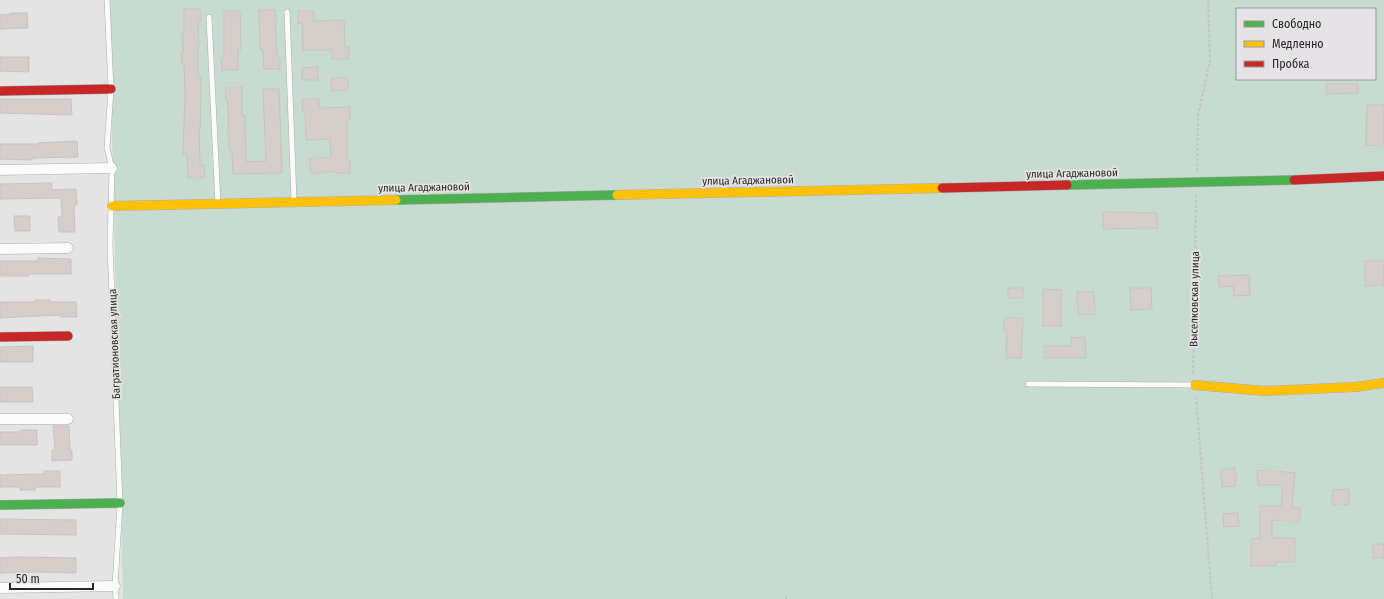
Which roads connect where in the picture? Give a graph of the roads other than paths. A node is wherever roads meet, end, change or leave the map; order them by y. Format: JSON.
{"nodes":[{"id":1,"x":107,"y":0,"type":"edge"},
{"id":2,"x":287,"y":12,"type":"dead end"},
{"id":3,"x":210,"y":17,"type":"dead end"},
{"id":4,"x":111,"y":89,"type":"junction"},
{"id":5,"x":0,"y":91,"type":"edge"},
{"id":6,"x":112,"y":168,"type":"junction"},
{"id":7,"x":0,"y":170,"type":"edge"},
{"id":8,"x":1384,"y":176,"type":"edge"},
{"id":9,"x":294,"y":202,"type":"junction"},
{"id":10,"x":218,"y":204,"type":"junction"},
{"id":11,"x":112,"y":206,"type":"junction"},
{"id":12,"x":68,"y":248,"type":"dead end"},
{"id":13,"x":0,"y":249,"type":"edge"},
{"id":14,"x":68,"y":336,"type":"dead end"},
{"id":15,"x":0,"y":337,"type":"edge"},
{"id":16,"x":1384,"y":383,"type":"edge"},
{"id":17,"x":1028,"y":384,"type":"dead end"},
{"id":18,"x":1195,"y":385,"type":"joint"},
{"id":19,"x":0,"y":419,"type":"edge"},
{"id":20,"x":68,"y":419,"type":"dead end"},
{"id":21,"x":120,"y":503,"type":"junction"},
{"id":22,"x":0,"y":505,"type":"edge"},
{"id":23,"x":116,"y":586,"type":"junction"},
{"id":24,"x":0,"y":588,"type":"edge"},
{"id":25,"x":116,"y":599,"type":"edge"}],
"edges":[{"from":1,"to":4,"type":"lane","name":"Багратионовская улица"},
{"from":2,"to":9,"type":"lane"},
{"from":3,"to":10,"type":"lane"},
{"from":4,"to":5,"type":"street"},
{"from":4,"to":6,"type":"lane","name":"Багратионовская улица"},
{"from":6,"to":7,"type":"street"},
{"from":6,"to":11,"type":"lane","name":"Багратионовская улица"},
{"from":8,"to":9,"type":"street","name":"улица Агаджановой"},
{"from":9,"to":10,"type":"street","name":"улица Агаджановой"},
{"from":10,"to":11,"type":"street","name":"улица Агаджановой"},
{"from":11,"to":21,"type":"lane","name":"Багратионовская улица"},
{"from":12,"to":13,"type":"street"},
{"from":14,"to":15,"type":"street"},
{"from":16,"to":18,"type":"street"},
{"from":17,"to":18,"type":"lane"},
{"from":19,"to":20,"type":"street"},
{"from":21,"to":22,"type":"street"},
{"from":21,"to":23,"type":"lane","name":"Багратионовская улица"},
{"from":23,"to":24,"type":"street"},
{"from":23,"to":25,"type":"lane","name":"Багратионовская улица"}]}
